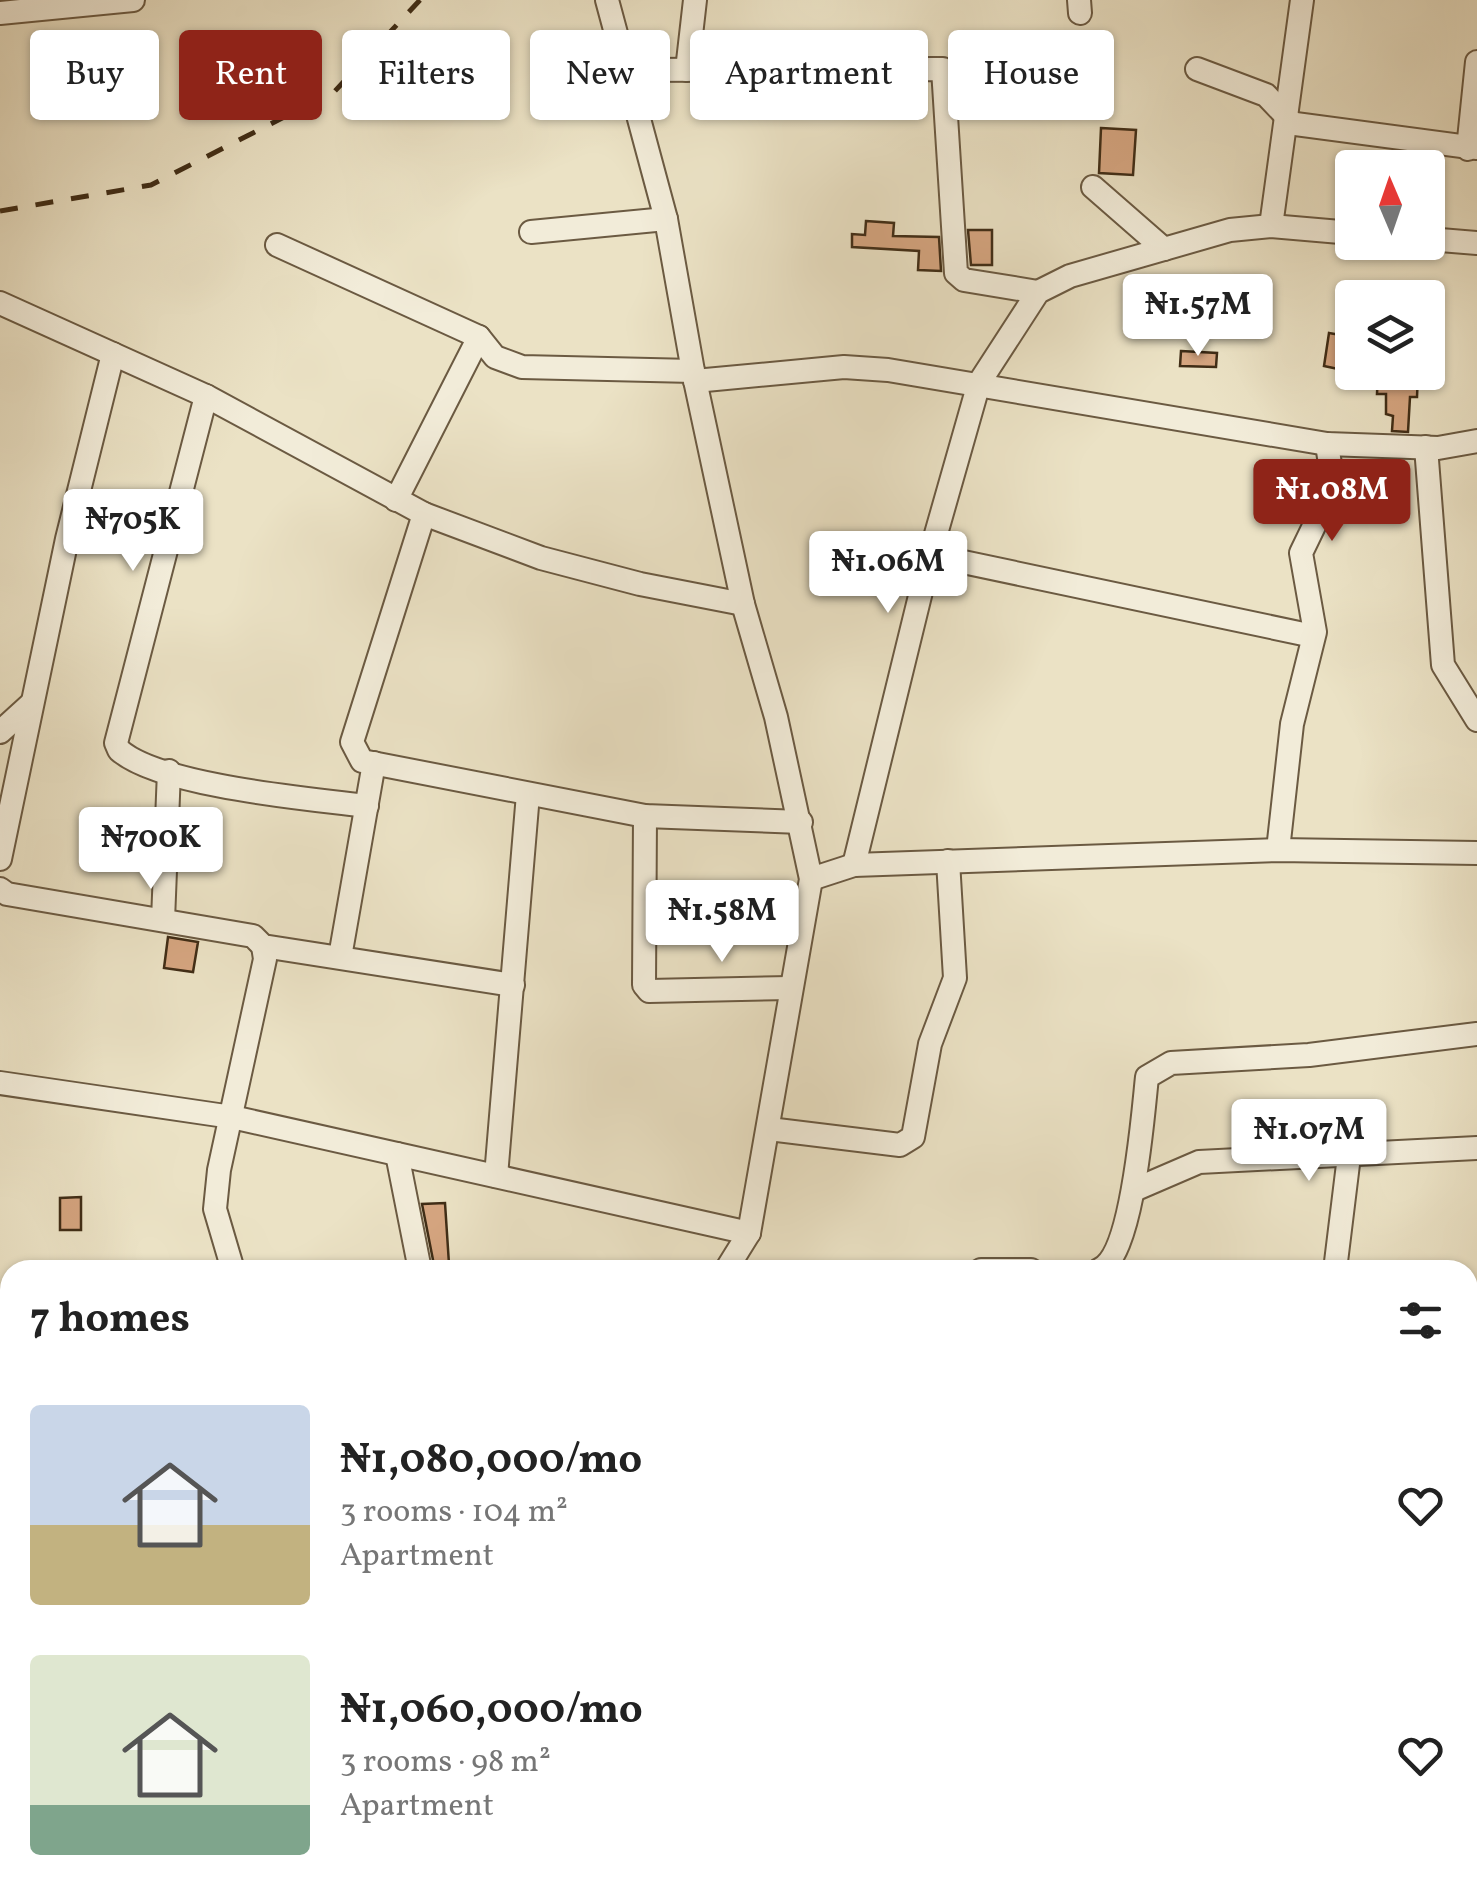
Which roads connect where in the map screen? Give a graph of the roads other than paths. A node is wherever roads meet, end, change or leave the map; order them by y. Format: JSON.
{"nodes":[{"id":1,"x":132,"y":0,"type":"edge"},
{"id":2,"x":607,"y":0,"type":"edge"},
{"id":3,"x":695,"y":0,"type":"edge"},
{"id":4,"x":1302,"y":0,"type":"edge"},
{"id":5,"x":85,"y":3,"type":"edge"},
{"id":6,"x":0,"y":13,"type":"edge"},
{"id":7,"x":617,"y":30,"type":"edge"},
{"id":8,"x":1477,"y":62,"type":"edge"},
{"id":9,"x":1197,"y":69,"type":"dead end"},
{"id":10,"x":670,"y":70,"type":"edge"},
{"id":11,"x":686,"y":70,"type":"junction"},
{"id":12,"x":642,"y":120,"type":"edge"},
{"id":13,"x":1288,"y":121,"type":"junction"},
{"id":14,"x":1473,"y":149,"type":"edge"},
{"id":15,"x":1093,"y":187,"type":"dead end"},
{"id":16,"x":666,"y":219,"type":"junction"},
{"id":17,"x":1270,"y":226,"type":"junction"},
{"id":18,"x":530,"y":232,"type":"dead end"},
{"id":19,"x":1335,"y":232,"type":"edge"},
{"id":20,"x":1445,"y":240,"type":"edge"},
{"id":21,"x":1477,"y":243,"type":"edge"},
{"id":22,"x":276,"y":245,"type":"dead end"},
{"id":23,"x":1164,"y":249,"type":"junction"},
{"id":24,"x":1038,"y":292,"type":"junction"},
{"id":25,"x":0,"y":303,"type":"edge"},
{"id":26,"x":478,"y":337,"type":"junction"},
{"id":27,"x":113,"y":354,"type":"junction"},
{"id":28,"x":694,"y":376,"type":"junction"},
{"id":29,"x":979,"y":382,"type":"junction"},
{"id":30,"x":206,"y":396,"type":"junction"},
{"id":31,"x":1477,"y":442,"type":"edge"},
{"id":32,"x":1326,"y":444,"type":"junction"},
{"id":33,"x":1426,"y":448,"type":"junction"},
{"id":34,"x":396,"y":500,"type":"junction"},
{"id":35,"x":424,"y":514,"type":"junction"},
{"id":36,"x":930,"y":555,"type":"junction"},
{"id":37,"x":744,"y":604,"type":"junction"},
{"id":38,"x":1313,"y":636,"type":"junction"},
{"id":39,"x":31,"y":704,"type":"junction"},
{"id":40,"x":1477,"y":720,"type":"edge"},
{"id":41,"x":0,"y":732,"type":"edge"},
{"id":42,"x":374,"y":763,"type":"junction"},
{"id":43,"x":169,"y":772,"type":"junction"},
{"id":44,"x":528,"y":794,"type":"junction"},
{"id":45,"x":367,"y":806,"type":"junction"},
{"id":46,"x":645,"y":816,"type":"junction"},
{"id":47,"x":801,"y":822,"type":"junction"},
{"id":48,"x":1278,"y":850,"type":"junction"},
{"id":49,"x":1477,"y":853,"type":"edge"},
{"id":50,"x":0,"y":859,"type":"edge"},
{"id":51,"x":948,"y":862,"type":"junction"},
{"id":52,"x":854,"y":865,"type":"junction"},
{"id":53,"x":811,"y":878,"type":"junction"},
{"id":54,"x":0,"y":889,"type":"edge"},
{"id":55,"x":163,"y":920,"type":"junction"},
{"id":56,"x":263,"y":946,"type":"junction"},
{"id":57,"x":340,"y":957,"type":"junction"},
{"id":58,"x":512,"y":986,"type":"junction"},
{"id":59,"x":790,"y":988,"type":"junction"},
{"id":60,"x":1477,"y":1034,"type":"edge"},
{"id":61,"x":0,"y":1083,"type":"edge"},
{"id":62,"x":232,"y":1116,"type":"junction"},
{"id":63,"x":769,"y":1129,"type":"junction"},
{"id":64,"x":1477,"y":1148,"type":"edge"},
{"id":65,"x":397,"y":1154,"type":"junction"},
{"id":66,"x":1349,"y":1156,"type":"junction"},
{"id":67,"x":496,"y":1176,"type":"junction"},
{"id":68,"x":1134,"y":1190,"type":"junction"},
{"id":69,"x":749,"y":1233,"type":"junction"},
{"id":70,"x":230,"y":1260,"type":"edge"},
{"id":71,"x":418,"y":1260,"type":"edge"},
{"id":72,"x":732,"y":1260,"type":"edge"},
{"id":73,"x":1109,"y":1260,"type":"edge"},
{"id":74,"x":1335,"y":1260,"type":"edge"}],
"edges":[{"from":1,"to":5,"type":"street"},
{"from":2,"to":7,"type":"street"},
{"from":3,"to":11,"type":"street"},
{"from":4,"to":13,"type":"street"},
{"from":5,"to":6,"type":"street"},
{"from":8,"to":14,"type":"street"},
{"from":9,"to":13,"type":"street"},
{"from":10,"to":11,"type":"street"},
{"from":11,"to":24,"type":"street"},
{"from":12,"to":16,"type":"street"},
{"from":13,"to":14,"type":"street"},
{"from":13,"to":17,"type":"street"},
{"from":15,"to":23,"type":"street"},
{"from":16,"to":18,"type":"street"},
{"from":16,"to":28,"type":"street"},
{"from":17,"to":19,"type":"street"},
{"from":17,"to":23,"type":"street"},
{"from":20,"to":21,"type":"street"},
{"from":22,"to":26,"type":"street"},
{"from":23,"to":24,"type":"street"},
{"from":24,"to":29,"type":"street"},
{"from":25,"to":27,"type":"street"},
{"from":26,"to":28,"type":"street"},
{"from":26,"to":34,"type":"street"},
{"from":27,"to":30,"type":"street"},
{"from":27,"to":39,"type":"street"},
{"from":28,"to":29,"type":"street"},
{"from":28,"to":37,"type":"street"},
{"from":29,"to":32,"type":"street"},
{"from":29,"to":36,"type":"street"},
{"from":30,"to":34,"type":"street"},
{"from":30,"to":43,"type":"street"},
{"from":31,"to":33,"type":"street"},
{"from":32,"to":33,"type":"street"},
{"from":32,"to":38,"type":"street"},
{"from":33,"to":40,"type":"street"},
{"from":34,"to":35,"type":"street"},
{"from":35,"to":37,"type":"street"},
{"from":35,"to":42,"type":"street"},
{"from":36,"to":38,"type":"street"},
{"from":36,"to":52,"type":"street"},
{"from":37,"to":47,"type":"street"},
{"from":38,"to":48,"type":"street"},
{"from":39,"to":41,"type":"street"},
{"from":39,"to":50,"type":"street"},
{"from":42,"to":44,"type":"street"},
{"from":42,"to":45,"type":"street"},
{"from":43,"to":45,"type":"street"},
{"from":43,"to":55,"type":"street"},
{"from":44,"to":46,"type":"street"},
{"from":44,"to":58,"type":"street"},
{"from":45,"to":57,"type":"street"},
{"from":46,"to":47,"type":"street"},
{"from":46,"to":59,"type":"street"},
{"from":47,"to":53,"type":"street"},
{"from":48,"to":49,"type":"street"},
{"from":48,"to":51,"type":"street"},
{"from":51,"to":52,"type":"street"},
{"from":51,"to":63,"type":"street"},
{"from":52,"to":53,"type":"street"},
{"from":53,"to":59,"type":"street"},
{"from":54,"to":55,"type":"street"},
{"from":55,"to":56,"type":"street"},
{"from":56,"to":57,"type":"street"},
{"from":56,"to":62,"type":"street"},
{"from":57,"to":58,"type":"street"},
{"from":58,"to":67,"type":"street"},
{"from":59,"to":63,"type":"street"},
{"from":60,"to":68,"type":"street"},
{"from":61,"to":62,"type":"street"},
{"from":62,"to":65,"type":"street"},
{"from":62,"to":70,"type":"street"},
{"from":63,"to":69,"type":"street"},
{"from":64,"to":66,"type":"street"},
{"from":65,"to":67,"type":"street"},
{"from":65,"to":71,"type":"street"},
{"from":66,"to":68,"type":"street"},
{"from":66,"to":74,"type":"street"},
{"from":67,"to":69,"type":"street"},
{"from":68,"to":73,"type":"street"},
{"from":69,"to":72,"type":"street"}]}
